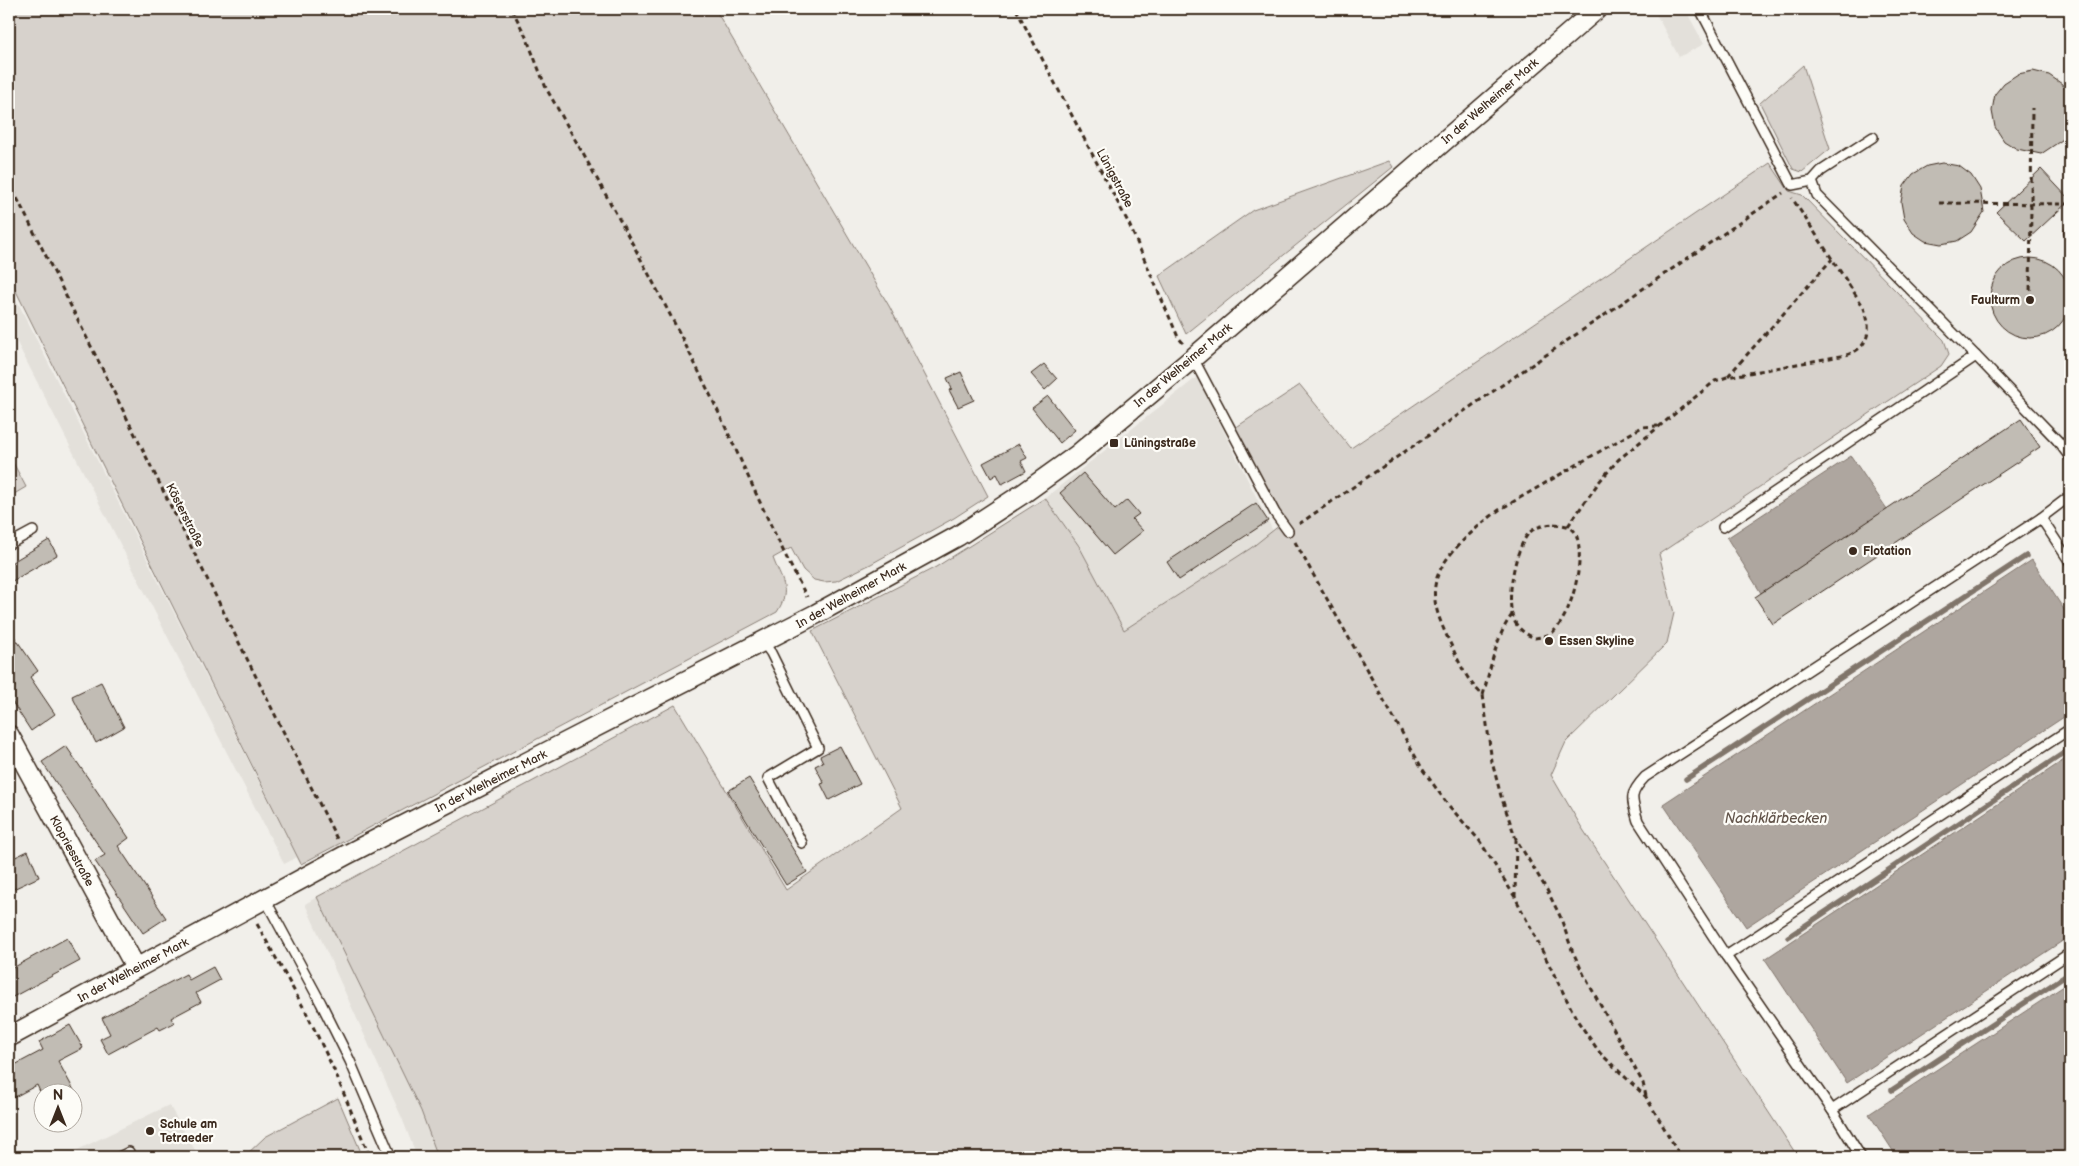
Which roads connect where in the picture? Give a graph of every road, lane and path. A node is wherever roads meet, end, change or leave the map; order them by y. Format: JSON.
{"nodes":[{"id":1,"x":512,"y":9,"type":"edge"},
{"id":2,"x":1017,"y":9,"type":"edge"},
{"id":3,"x":1597,"y":9,"type":"edge"},
{"id":4,"x":1700,"y":9,"type":"edge"},
{"id":5,"x":2032,"y":108,"type":"dead end"},
{"id":6,"x":1873,"y":137,"type":"dead end"},
{"id":7,"x":1812,"y":181,"type":"junction"},
{"id":8,"x":9,"y":182,"type":"edge"},
{"id":9,"x":1792,"y":184,"type":"junction"},
{"id":10,"x":1939,"y":203,"type":"dead end"},
{"id":11,"x":2030,"y":204,"type":"junction"},
{"id":12,"x":2070,"y":204,"type":"edge"},
{"id":13,"x":1832,"y":259,"type":"junction"},
{"id":14,"x":2030,"y":300,"type":"dead end"},
{"id":15,"x":1976,"y":356,"type":"junction"},
{"id":16,"x":1193,"y":358,"type":"junction"},
{"id":17,"x":1727,"y":377,"type":"junction"},
{"id":18,"x":1658,"y":426,"type":"junction"},
{"id":19,"x":2070,"y":457,"type":"edge"},
{"id":20,"x":2070,"y":496,"type":"edge"},
{"id":21,"x":2041,"y":518,"type":"junction"},
{"id":22,"x":1568,"y":526,"type":"junction"},
{"id":23,"x":1723,"y":527,"type":"dead end"},
{"id":24,"x":33,"y":530,"type":"dead end"},
{"id":25,"x":1288,"y":531,"type":"junction"},
{"id":26,"x":9,"y":544,"type":"edge"},
{"id":27,"x":2070,"y":562,"type":"edge"},
{"id":28,"x":816,"y":614,"type":"junction"},
{"id":29,"x":1512,"y":615,"type":"junction"},
{"id":30,"x":763,"y":642,"type":"junction"},
{"id":31,"x":1483,"y":695,"type":"junction"},
{"id":32,"x":2070,"y":729,"type":"edge"},
{"id":33,"x":9,"y":735,"type":"edge"},
{"id":34,"x":1516,"y":839,"type":"junction"},
{"id":35,"x":802,"y":842,"type":"dead end"},
{"id":36,"x":346,"y":855,"type":"junction"},
{"id":37,"x":1514,"y":897,"type":"junction"},
{"id":38,"x":256,"y":903,"type":"junction"},
{"id":39,"x":2070,"y":953,"type":"edge"},
{"id":40,"x":1726,"y":956,"type":"junction"},
{"id":41,"x":136,"y":968,"type":"junction"},
{"id":42,"x":9,"y":1037,"type":"edge"},
{"id":43,"x":1646,"y":1097,"type":"junction"},
{"id":44,"x":1832,"y":1110,"type":"junction"},
{"id":45,"x":129,"y":1152,"type":"dead end"},
{"id":46,"x":119,"y":1157,"type":"edge"},
{"id":47,"x":370,"y":1157,"type":"edge"},
{"id":48,"x":391,"y":1157,"type":"edge"},
{"id":49,"x":1680,"y":1157,"type":"edge"},
{"id":50,"x":1861,"y":1157,"type":"edge"}],
"edges":[{"from":1,"to":28,"type":"path"},
{"from":2,"to":16,"type":"path","name":"Lünigstraße"},
{"from":3,"to":16,"type":"street","name":"In der Welheimer Mark"},
{"from":4,"to":9,"type":"lane"},
{"from":5,"to":11,"type":"path"},
{"from":6,"to":7,"type":"lane"},
{"from":7,"to":9,"type":"lane"},
{"from":7,"to":15,"type":"lane"},
{"from":8,"to":36,"type":"path","name":"Kösterstraße"},
{"from":9,"to":13,"type":"path"},
{"from":9,"to":25,"type":"path"},
{"from":10,"to":11,"type":"path"},
{"from":11,"to":12,"type":"path"},
{"from":11,"to":14,"type":"path"},
{"from":13,"to":17,"type":"path"},
{"from":13,"to":17,"type":"path"},
{"from":15,"to":19,"type":"lane"},
{"from":15,"to":23,"type":"lane"},
{"from":16,"to":25,"type":"lane"},
{"from":16,"to":28,"type":"street","name":"In der Welheimer Mark"},
{"from":17,"to":18,"type":"path"},
{"from":18,"to":22,"type":"path"},
{"from":18,"to":31,"type":"path"},
{"from":20,"to":21,"type":"lane"},
{"from":21,"to":27,"type":"lane"},
{"from":21,"to":40,"type":"lane"},
{"from":22,"to":29,"type":"path"},
{"from":22,"to":29,"type":"path"},
{"from":24,"to":26,"type":"lane"},
{"from":25,"to":37,"type":"path"},
{"from":28,"to":30,"type":"street","name":"In der Welheimer Mark"},
{"from":29,"to":31,"type":"path"},
{"from":30,"to":35,"type":"lane"},
{"from":30,"to":36,"type":"street","name":"In der Welheimer Mark"},
{"from":31,"to":34,"type":"path"},
{"from":32,"to":40,"type":"lane"},
{"from":33,"to":41,"type":"street","name":"Klopriesstraße"},
{"from":34,"to":37,"type":"path"},
{"from":34,"to":43,"type":"path"},
{"from":36,"to":38,"type":"street","name":"In der Welheimer Mark"},
{"from":37,"to":43,"type":"path"},
{"from":38,"to":41,"type":"street","name":"In der Welheimer Mark"},
{"from":38,"to":47,"type":"path"},
{"from":38,"to":48,"type":"lane"},
{"from":39,"to":44,"type":"lane"},
{"from":40,"to":44,"type":"lane"},
{"from":41,"to":42,"type":"street","name":"In der Welheimer Mark"},
{"from":43,"to":49,"type":"path"},
{"from":44,"to":50,"type":"lane"},
{"from":45,"to":46,"type":"lane"}]}
